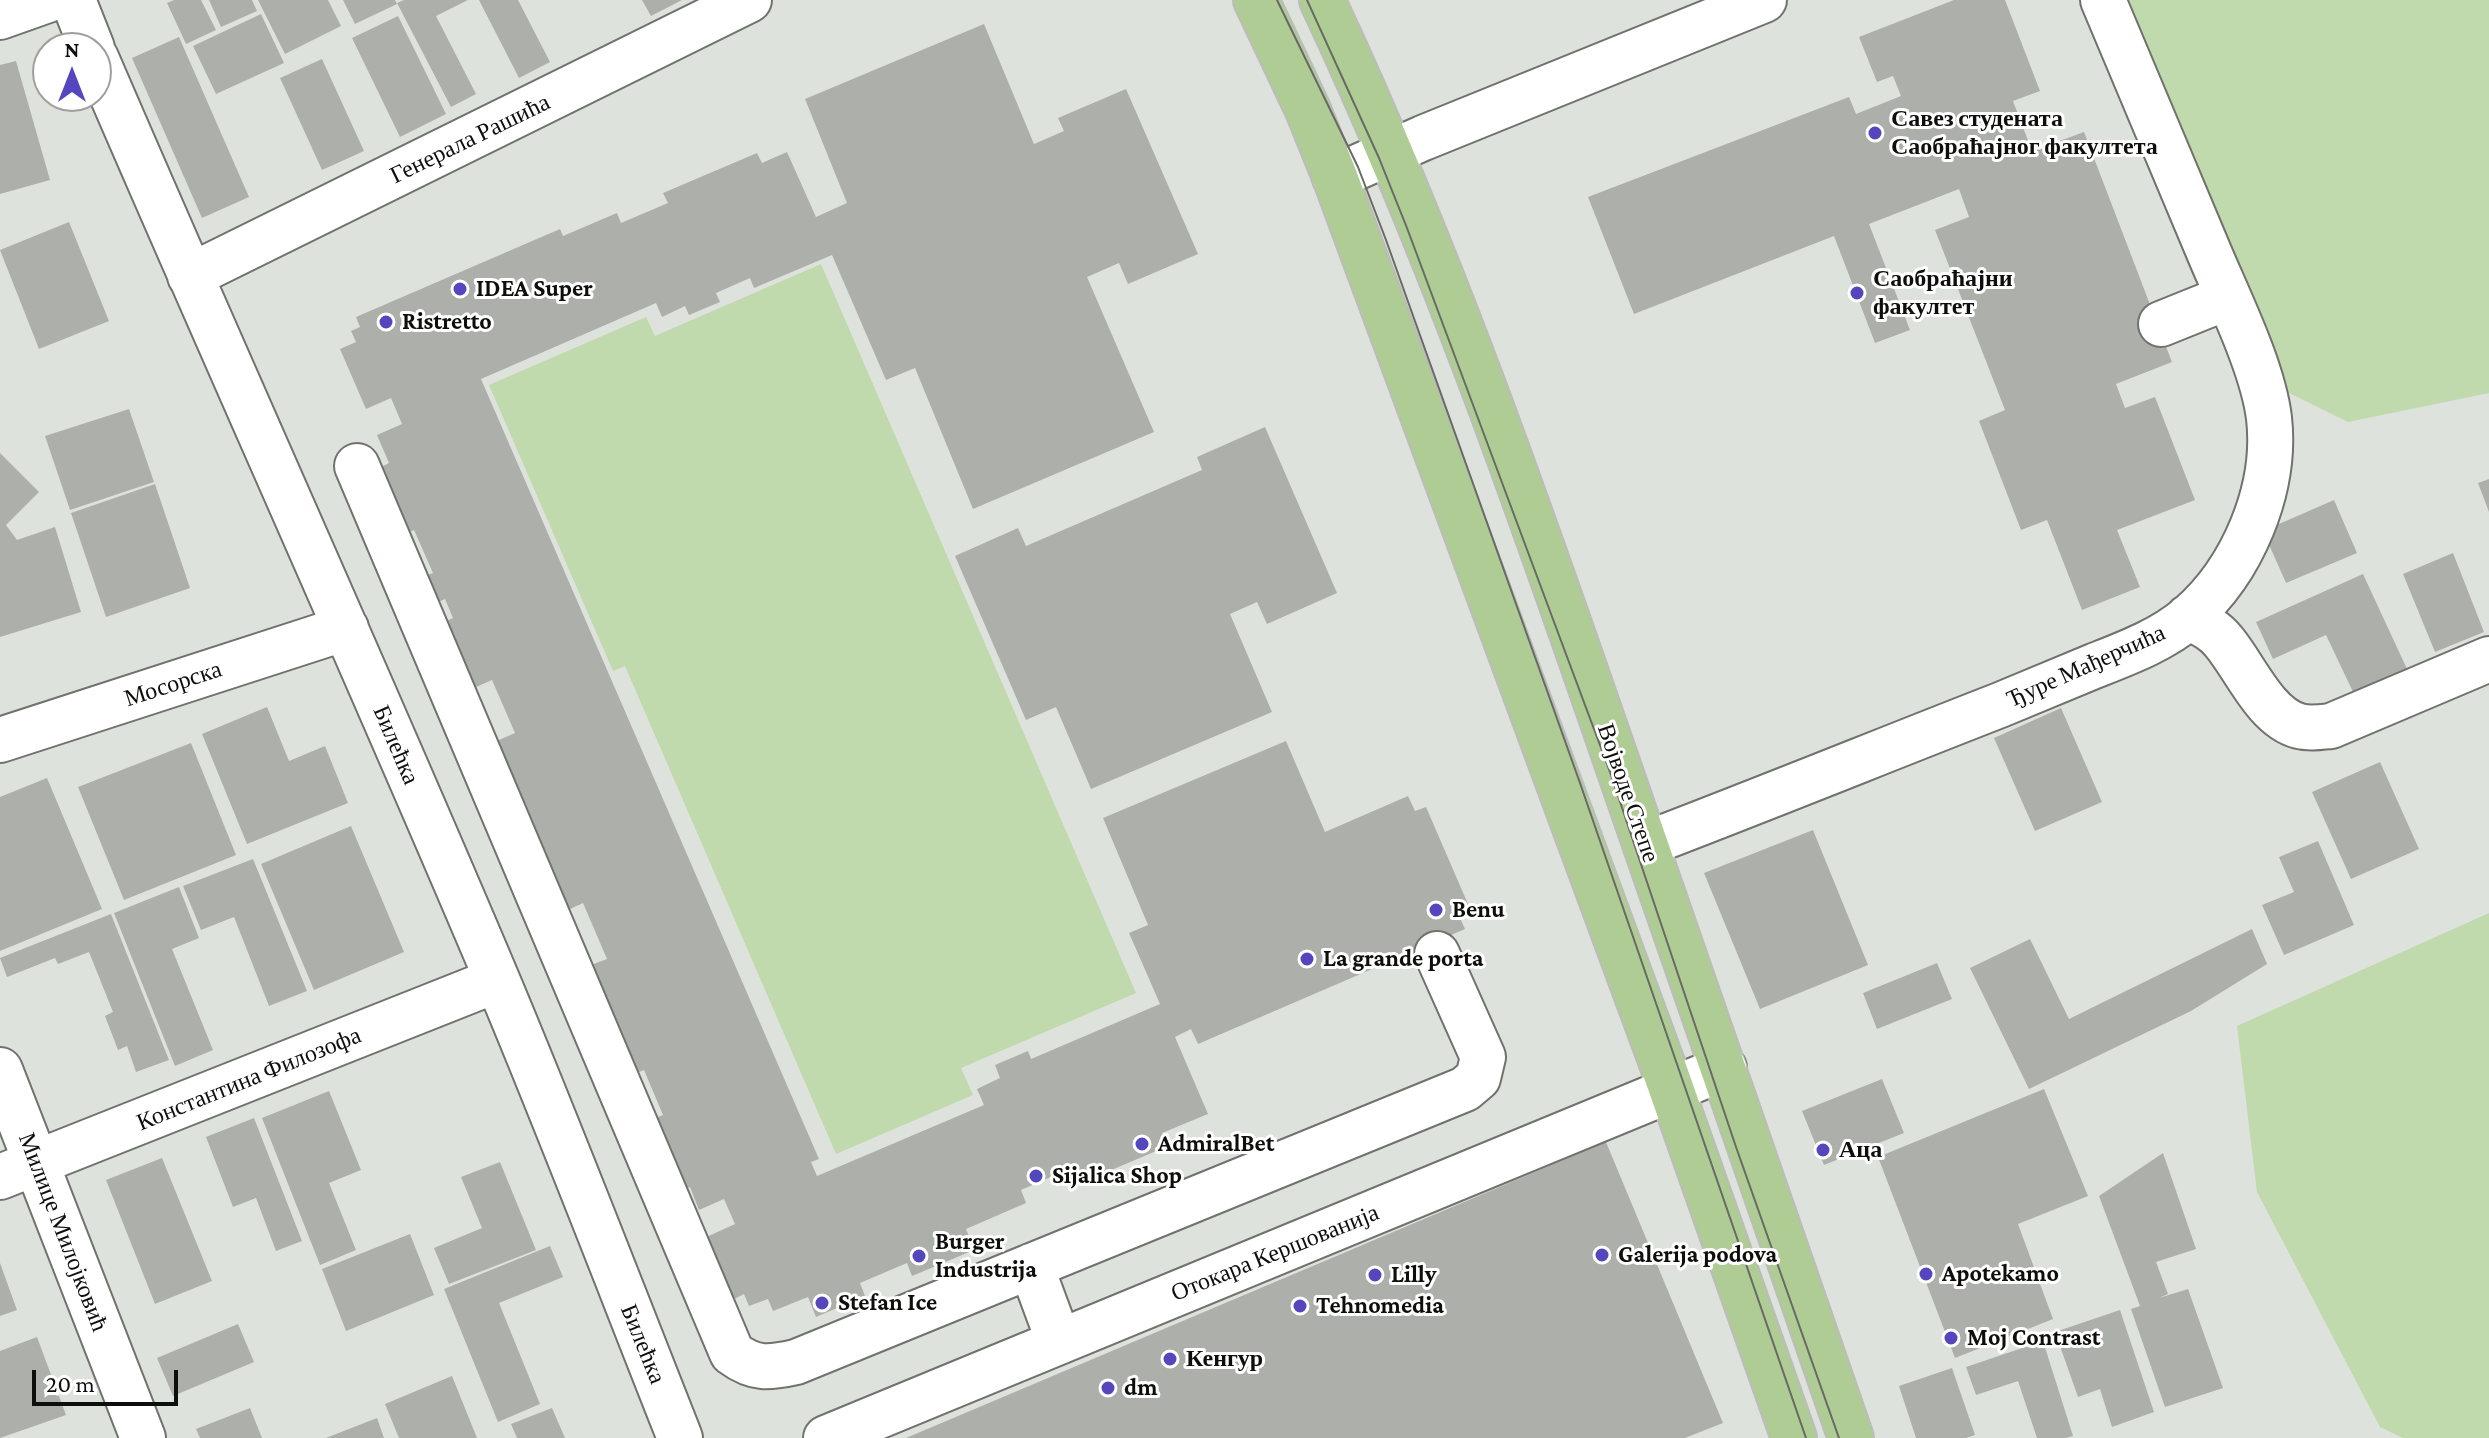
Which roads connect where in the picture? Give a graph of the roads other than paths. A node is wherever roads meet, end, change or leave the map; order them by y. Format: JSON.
{"nodes":[{"id":1,"x":48,"y":0,"type":"edge"},
{"id":2,"x":73,"y":0,"type":"edge"},
{"id":3,"x":749,"y":0,"type":"edge"},
{"id":4,"x":1256,"y":0,"type":"edge"},
{"id":5,"x":1322,"y":0,"type":"edge"},
{"id":6,"x":1764,"y":0,"type":"edge"},
{"id":7,"x":2103,"y":0,"type":"edge"},
{"id":8,"x":0,"y":17,"type":"edge"},
{"id":9,"x":86,"y":32,"type":"edge"},
{"id":10,"x":112,"y":95,"type":"edge"},
{"id":11,"x":1392,"y":153,"type":"junction"},
{"id":12,"x":1335,"y":177,"type":"junction"},
{"id":13,"x":190,"y":276,"type":"junction"},
{"id":14,"x":2228,"y":297,"type":"junction"},
{"id":15,"x":2161,"y":324,"type":"dead end"},
{"id":16,"x":357,"y":466,"type":"dead end"},
{"id":17,"x":2188,"y":617,"type":"junction"},
{"id":18,"x":346,"y":628,"type":"junction"},
{"id":19,"x":2489,"y":659,"type":"edge"},
{"id":20,"x":0,"y":740,"type":"edge"},
{"id":21,"x":1646,"y":844,"type":"junction"},
{"id":22,"x":1437,"y":954,"type":"dead end"},
{"id":23,"x":497,"y":980,"type":"junction"},
{"id":24,"x":1724,"y":1068,"type":"junction"},
{"id":25,"x":0,"y":1070,"type":"edge"},
{"id":26,"x":1671,"y":1089,"type":"junction"},
{"id":27,"x":18,"y":1171,"type":"edge"},
{"id":28,"x":1031,"y":1266,"type":"junction"},
{"id":29,"x":1059,"y":1342,"type":"junction"},
{"id":30,"x":143,"y":1438,"type":"edge"},
{"id":31,"x":680,"y":1438,"type":"edge"},
{"id":32,"x":826,"y":1438,"type":"edge"},
{"id":33,"x":1794,"y":1438,"type":"edge"},
{"id":34,"x":1851,"y":1438,"type":"edge"}],
"edges":[{"from":1,"to":8,"type":"street"},
{"from":2,"to":9,"type":"street"},
{"from":3,"to":13,"type":"street","name":"Генерала Рашића"},
{"from":4,"to":12,"type":"main road"},
{"from":5,"to":11,"type":"main road","name":"Војводе Степе"},
{"from":6,"to":11,"type":"street"},
{"from":7,"to":14,"type":"street"},
{"from":10,"to":13,"type":"street","name":"Билећка"},
{"from":11,"to":12,"type":"street"},
{"from":11,"to":21,"type":"main road","name":"Војводе Степе"},
{"from":12,"to":26,"type":"main road"},
{"from":13,"to":18,"type":"street","name":"Билећка"},
{"from":14,"to":15,"type":"street"},
{"from":14,"to":17,"type":"street"},
{"from":16,"to":28,"type":"street"},
{"from":17,"to":19,"type":"street","name":"Ђуре Мађерчића"},
{"from":17,"to":21,"type":"street","name":"Ђуре Мађерчића"},
{"from":18,"to":20,"type":"street","name":"Мосорска"},
{"from":18,"to":23,"type":"street","name":"Билећка"},
{"from":21,"to":24,"type":"main road","name":"Војводе Степе"},
{"from":22,"to":28,"type":"street"},
{"from":23,"to":27,"type":"street","name":"Константина Филозофа"},
{"from":23,"to":31,"type":"street","name":"Билећка"},
{"from":24,"to":26,"type":"street","name":"Отокара Кершованија"},
{"from":24,"to":34,"type":"main road","name":"Војводе Степе"},
{"from":25,"to":27,"type":"street","name":"Милице Милојковић"},
{"from":26,"to":29,"type":"street","name":"Отокара Кершованија"},
{"from":26,"to":33,"type":"main road"},
{"from":27,"to":30,"type":"street","name":"Милице Милојковић"},
{"from":28,"to":29,"type":"street"},
{"from":29,"to":32,"type":"street","name":"Отокара Кершованија"}]}
